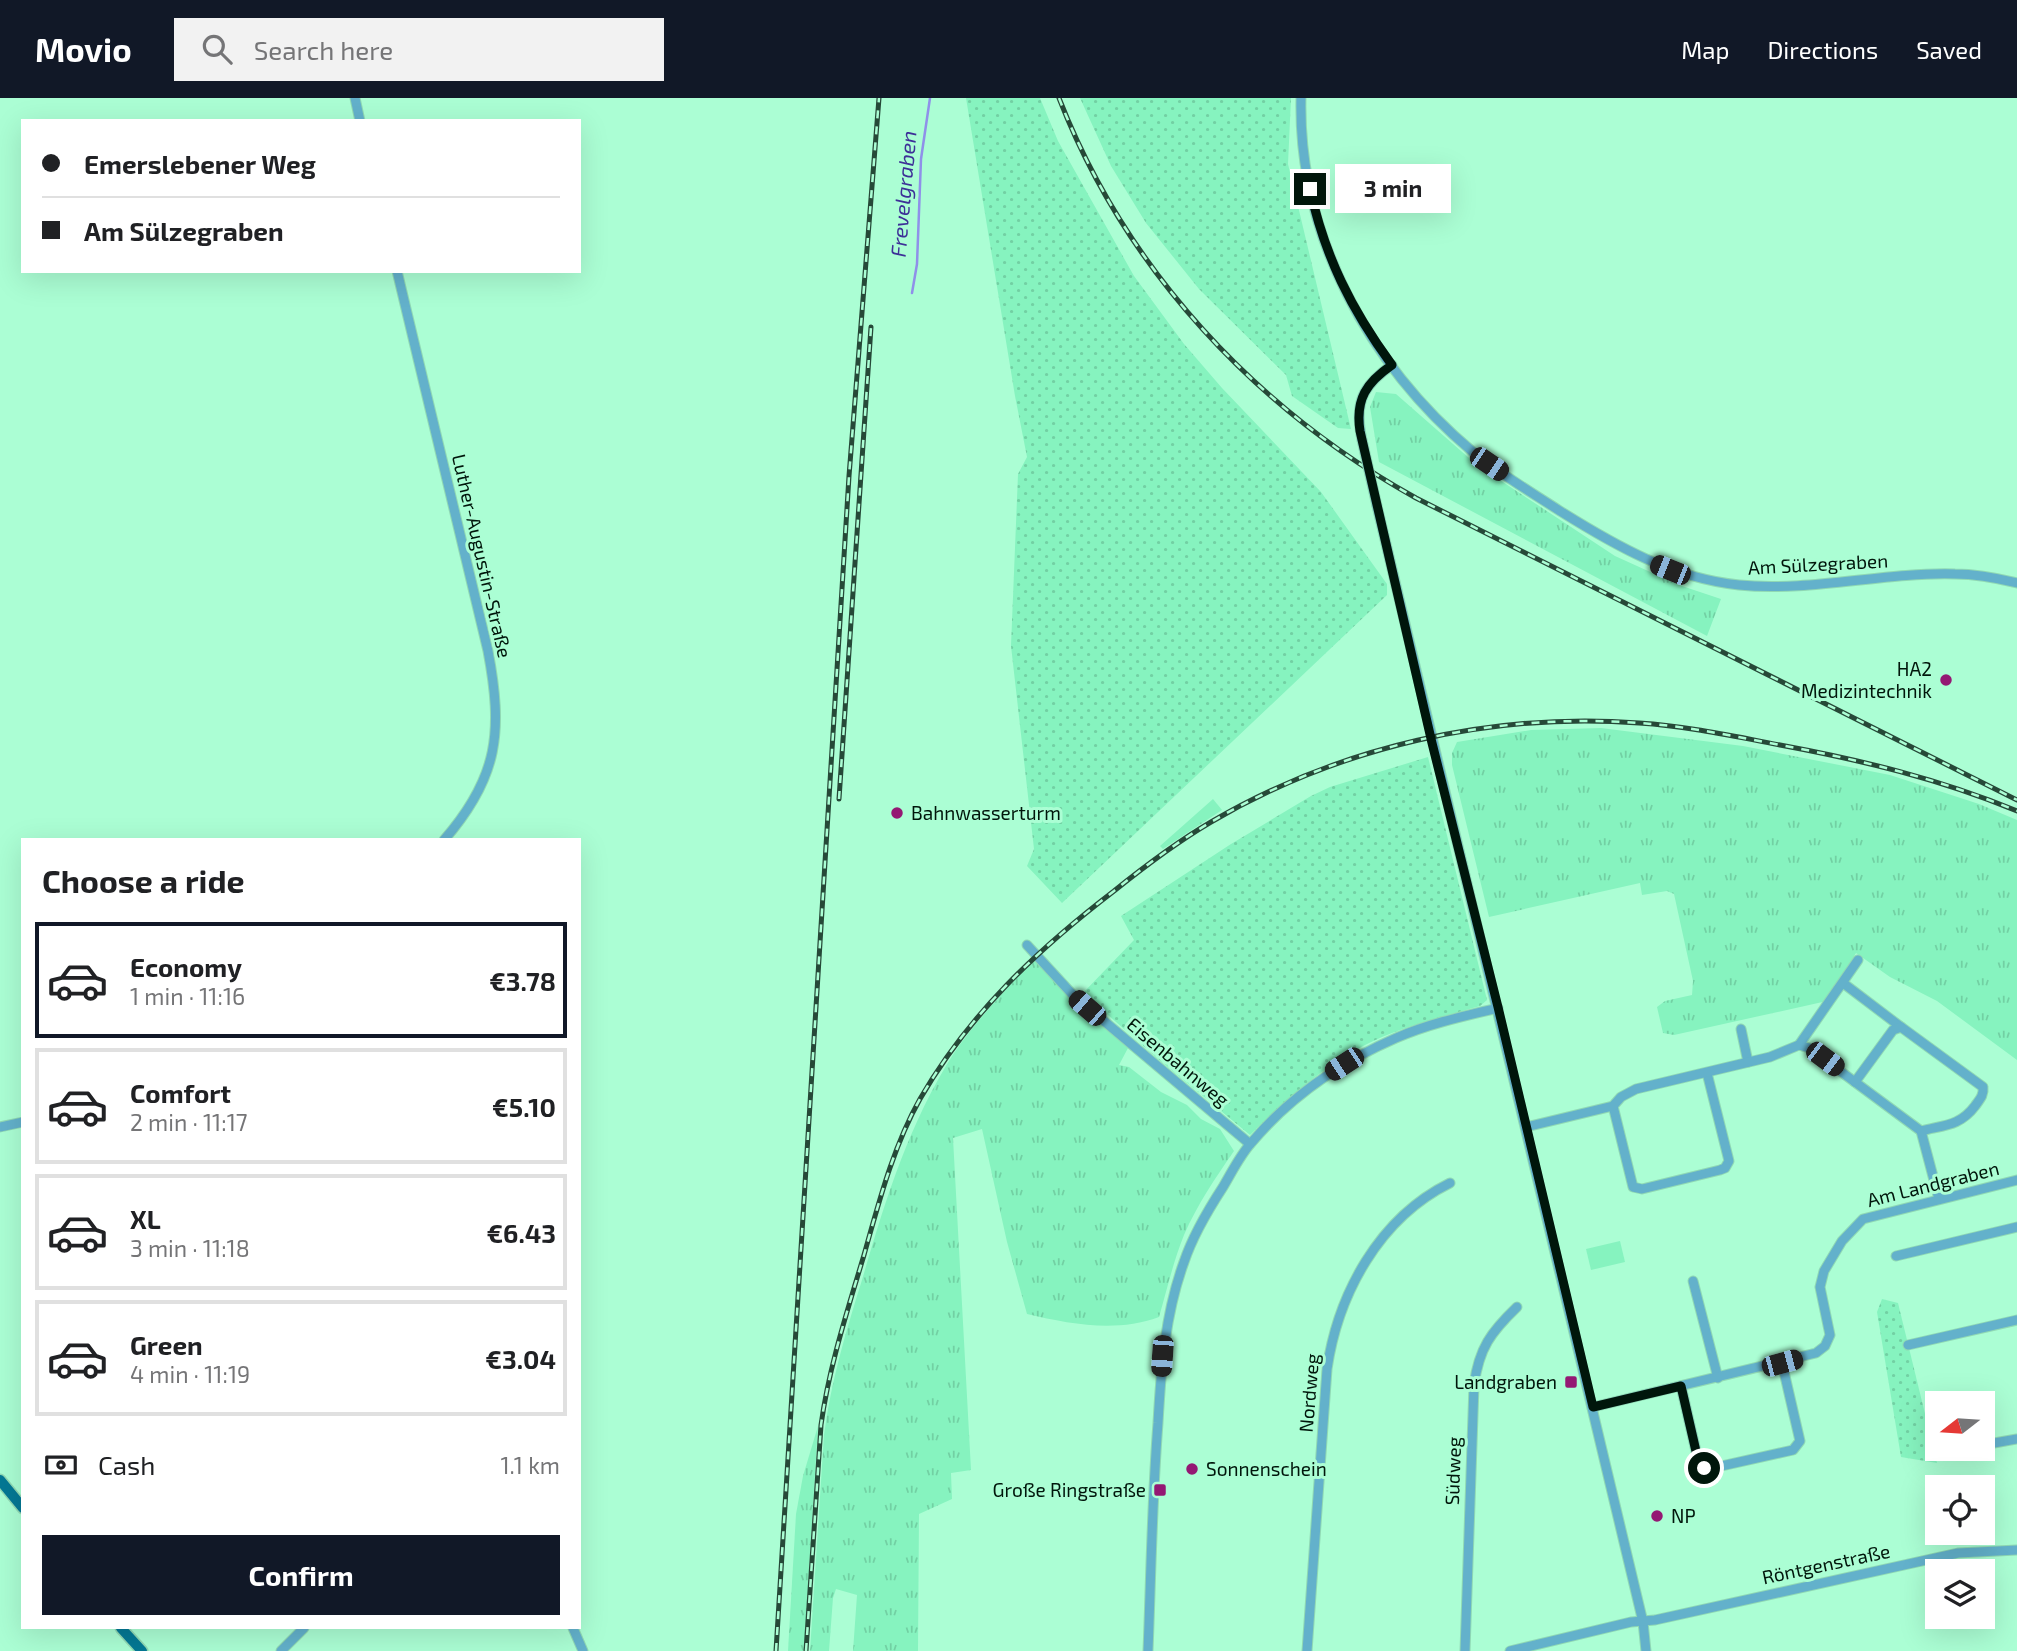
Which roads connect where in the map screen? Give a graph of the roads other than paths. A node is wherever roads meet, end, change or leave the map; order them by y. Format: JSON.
{"nodes":[{"id":1,"x":355,"y":98,"type":"edge"},
{"id":2,"x":1301,"y":98,"type":"edge"},
{"id":3,"x":360,"y":119,"type":"edge"},
{"id":4,"x":397,"y":273,"type":"edge"},
{"id":5,"x":1392,"y":365,"type":"junction"},
{"id":6,"x":2017,"y":583,"type":"edge"},
{"id":7,"x":446,"y":838,"type":"edge"},
{"id":8,"x":1027,"y":945,"type":"dead end"},
{"id":9,"x":1858,"y":960,"type":"dead end"},
{"id":10,"x":1843,"y":984,"type":"junction"},
{"id":11,"x":1498,"y":1007,"type":"junction"},
{"id":12,"x":1901,"y":1027,"type":"junction"},
{"id":13,"x":1741,"y":1029,"type":"dead end"},
{"id":14,"x":1799,"y":1045,"type":"junction"},
{"id":15,"x":1748,"y":1062,"type":"junction"},
{"id":16,"x":1707,"y":1073,"type":"junction"},
{"id":17,"x":1855,"y":1082,"type":"junction"},
{"id":18,"x":1613,"y":1106,"type":"junction"},
{"id":19,"x":21,"y":1122,"type":"edge"},
{"id":20,"x":0,"y":1127,"type":"edge"},
{"id":21,"x":1526,"y":1127,"type":"junction"},
{"id":22,"x":1921,"y":1131,"type":"junction"},
{"id":23,"x":1250,"y":1144,"type":"junction"},
{"id":24,"x":2017,"y":1180,"type":"edge"},
{"id":25,"x":1450,"y":1183,"type":"dead end"},
{"id":26,"x":1940,"y":1199,"type":"junction"},
{"id":27,"x":2017,"y":1227,"type":"edge"},
{"id":28,"x":1896,"y":1256,"type":"dead end"},
{"id":29,"x":1693,"y":1281,"type":"dead end"},
{"id":30,"x":1517,"y":1307,"type":"dead end"},
{"id":31,"x":2017,"y":1320,"type":"edge"},
{"id":32,"x":1908,"y":1345,"type":"dead end"},
{"id":33,"x":1782,"y":1363,"type":"junction"},
{"id":34,"x":1718,"y":1378,"type":"junction"},
{"id":35,"x":1681,"y":1386,"type":"junction"},
{"id":36,"x":1593,"y":1407,"type":"junction"},
{"id":37,"x":2017,"y":1439,"type":"edge"},
{"id":38,"x":1995,"y":1444,"type":"edge"},
{"id":39,"x":0,"y":1480,"type":"edge"},
{"id":40,"x":21,"y":1506,"type":"edge"},
{"id":41,"x":2017,"y":1550,"type":"edge"},
{"id":42,"x":1643,"y":1622,"type":"junction"},
{"id":43,"x":122,"y":1629,"type":"edge"},
{"id":44,"x":303,"y":1629,"type":"edge"},
{"id":45,"x":573,"y":1629,"type":"edge"},
{"id":46,"x":142,"y":1651,"type":"edge"},
{"id":47,"x":281,"y":1651,"type":"edge"},
{"id":48,"x":583,"y":1651,"type":"edge"},
{"id":49,"x":1148,"y":1651,"type":"edge"},
{"id":50,"x":1307,"y":1651,"type":"edge"},
{"id":51,"x":1465,"y":1651,"type":"edge"},
{"id":52,"x":1510,"y":1651,"type":"edge"},
{"id":53,"x":1646,"y":1651,"type":"edge"}],
"edges":[{"from":1,"to":3,"type":"street"},
{"from":2,"to":5,"type":"street","name":"Am Sülzegraben"},
{"from":4,"to":7,"type":"street","name":"Luther-Augustin-Straße"},
{"from":5,"to":6,"type":"street","name":"Am Sülzegraben"},
{"from":5,"to":11,"type":"street","bridge":true},
{"from":8,"to":23,"type":"street","name":"Eisenbahnweg"},
{"from":9,"to":10,"type":"street"},
{"from":10,"to":12,"type":"street"},
{"from":10,"to":14,"type":"street"},
{"from":11,"to":21,"type":"street"},
{"from":11,"to":23,"type":"street"},
{"from":12,"to":17,"type":"street"},
{"from":12,"to":22,"type":"street"},
{"from":13,"to":15,"type":"street"},
{"from":14,"to":15,"type":"street"},
{"from":14,"to":17,"type":"street"},
{"from":15,"to":16,"type":"street"},
{"from":16,"to":18,"type":"street"},
{"from":16,"to":18,"type":"street"},
{"from":17,"to":22,"type":"street"},
{"from":18,"to":21,"type":"street"},
{"from":19,"to":20,"type":"street"},
{"from":21,"to":36,"type":"street"},
{"from":22,"to":26,"type":"street"},
{"from":23,"to":49,"type":"street"},
{"from":24,"to":26,"type":"street","name":"Am Landgraben"},
{"from":25,"to":50,"type":"street","name":"Nordweg"},
{"from":26,"to":33,"type":"street","name":"Am Landgraben"},
{"from":27,"to":28,"type":"street"},
{"from":29,"to":34,"type":"street"},
{"from":30,"to":51,"type":"street","name":"Südweg"},
{"from":31,"to":32,"type":"street"},
{"from":33,"to":34,"type":"street","name":"Am Landgraben"},
{"from":33,"to":35,"type":"street"},
{"from":34,"to":35,"type":"street","name":"Am Landgraben"},
{"from":35,"to":36,"type":"street","name":"Am Landgraben"},
{"from":36,"to":42,"type":"street"},
{"from":37,"to":38,"type":"street"},
{"from":39,"to":40,"type":"main road"},
{"from":41,"to":42,"type":"street","name":"Röntgenstraße"},
{"from":42,"to":52,"type":"street","name":"Röntgenstraße"},
{"from":42,"to":53,"type":"street"},
{"from":43,"to":46,"type":"main road"},
{"from":44,"to":47,"type":"street"},
{"from":45,"to":48,"type":"street"}]}
